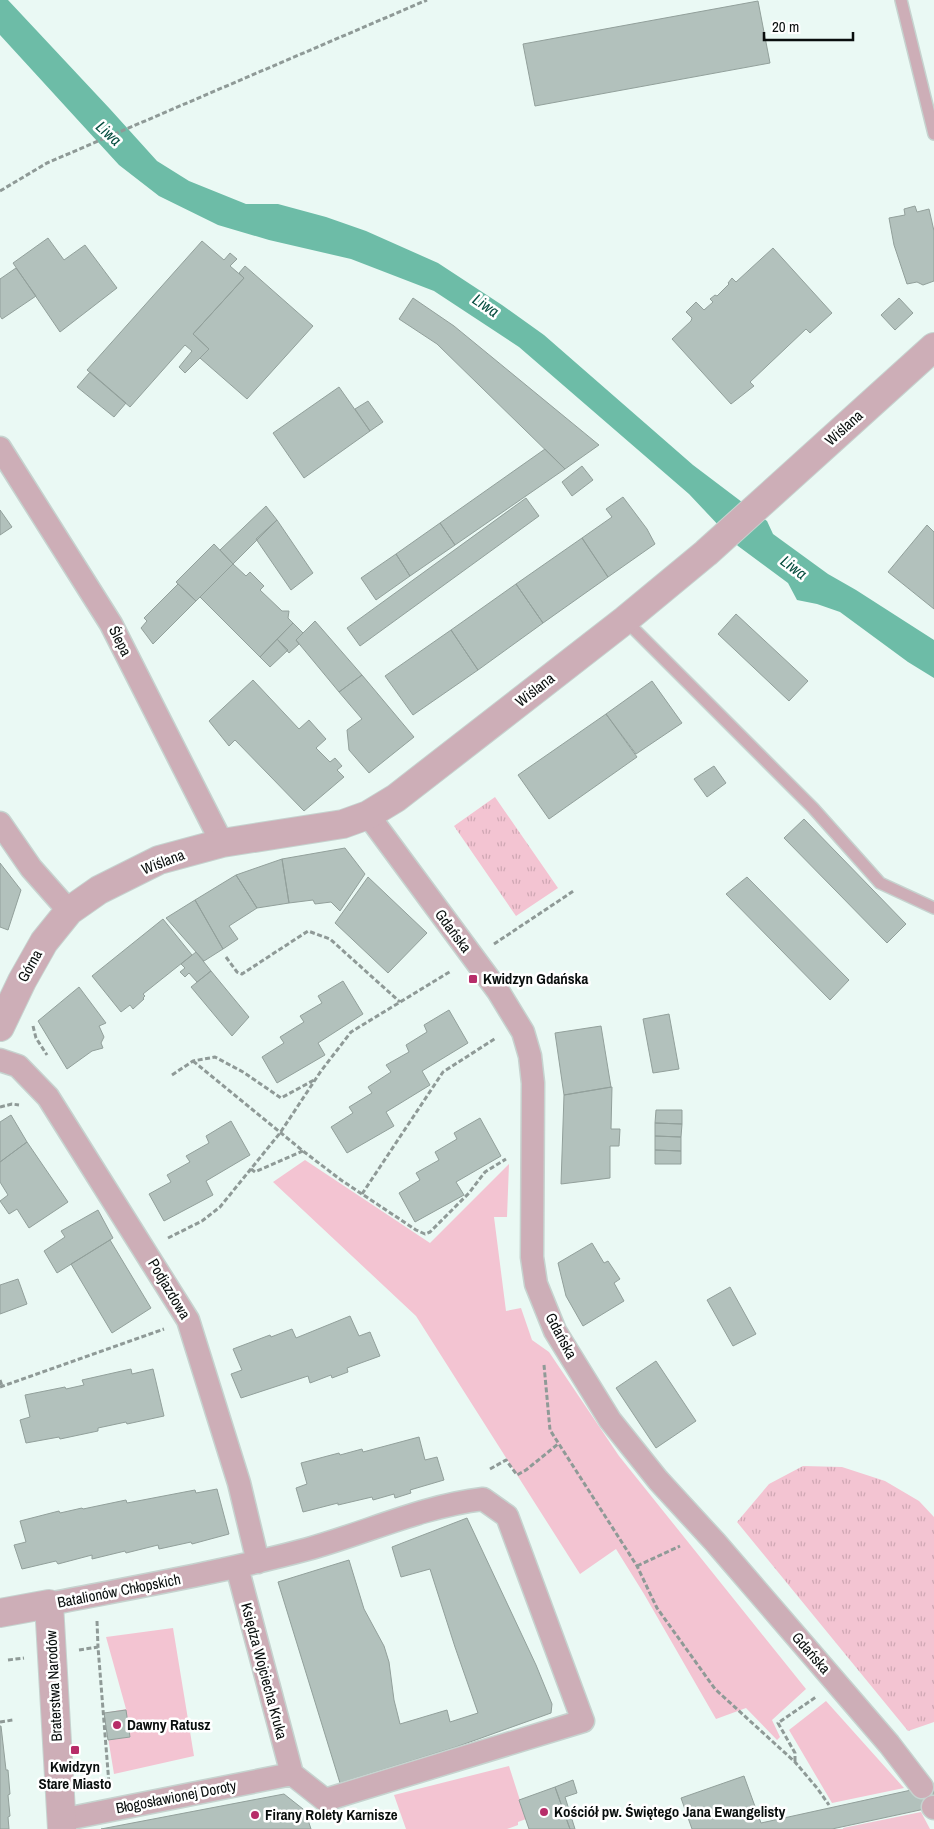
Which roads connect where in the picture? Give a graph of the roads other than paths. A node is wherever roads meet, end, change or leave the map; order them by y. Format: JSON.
{"nodes":[{"id":1,"x":901,"y":0,"type":"edge"},
{"id":2,"x":934,"y":134,"type":"edge"},
{"id":3,"x":934,"y":346,"type":"edge"},
{"id":4,"x":0,"y":448,"type":"edge"},
{"id":5,"x":625,"y":620,"type":"junction"},
{"id":6,"x":368,"y":815,"type":"junction"},
{"id":7,"x":0,"y":824,"type":"edge"},
{"id":8,"x":222,"y":843,"type":"junction"},
{"id":9,"x":934,"y":908,"type":"edge"},
{"id":10,"x":69,"y":911,"type":"junction"},
{"id":11,"x":0,"y":1027,"type":"edge"},
{"id":12,"x":0,"y":1060,"type":"edge"},
{"id":13,"x":248,"y":1565,"type":"junction"},
{"id":14,"x":49,"y":1604,"type":"junction"},
{"id":15,"x":1,"y":1608,"type":"edge"},
{"id":16,"x":292,"y":1774,"type":"junction"},
{"id":17,"x":922,"y":1787,"type":"dead end"},
{"id":18,"x":62,"y":1824,"type":"edge"}],
"edges":[{"from":1,"to":2,"type":"lane"},
{"from":3,"to":5,"type":"street","name":"Wiślana"},
{"from":4,"to":8,"type":"street","name":"Ślepa"},
{"from":5,"to":6,"type":"street","name":"Wiślana"},
{"from":5,"to":9,"type":"lane"},
{"from":6,"to":8,"type":"street","name":"Wiślana"},
{"from":6,"to":17,"type":"street","name":"Gdańska"},
{"from":7,"to":10,"type":"street"},
{"from":8,"to":10,"type":"street","name":"Wiślana"},
{"from":10,"to":11,"type":"street","name":"Górna"},
{"from":12,"to":13,"type":"street","name":"Podjazdowa"},
{"from":13,"to":14,"type":"street","name":"Batalionów Chłopskich"},
{"from":13,"to":16,"type":"street","name":"Księdza Wojciecha Kruka"},
{"from":13,"to":16,"type":"street","name":"Batalionów Chłopskich"},
{"from":14,"to":15,"type":"street","name":"Batalionów Chłopskich"},
{"from":14,"to":18,"type":"street","name":"Braterstwa Narodów"},
{"from":16,"to":18,"type":"street","name":"Błogosławionej Doroty"}]}
